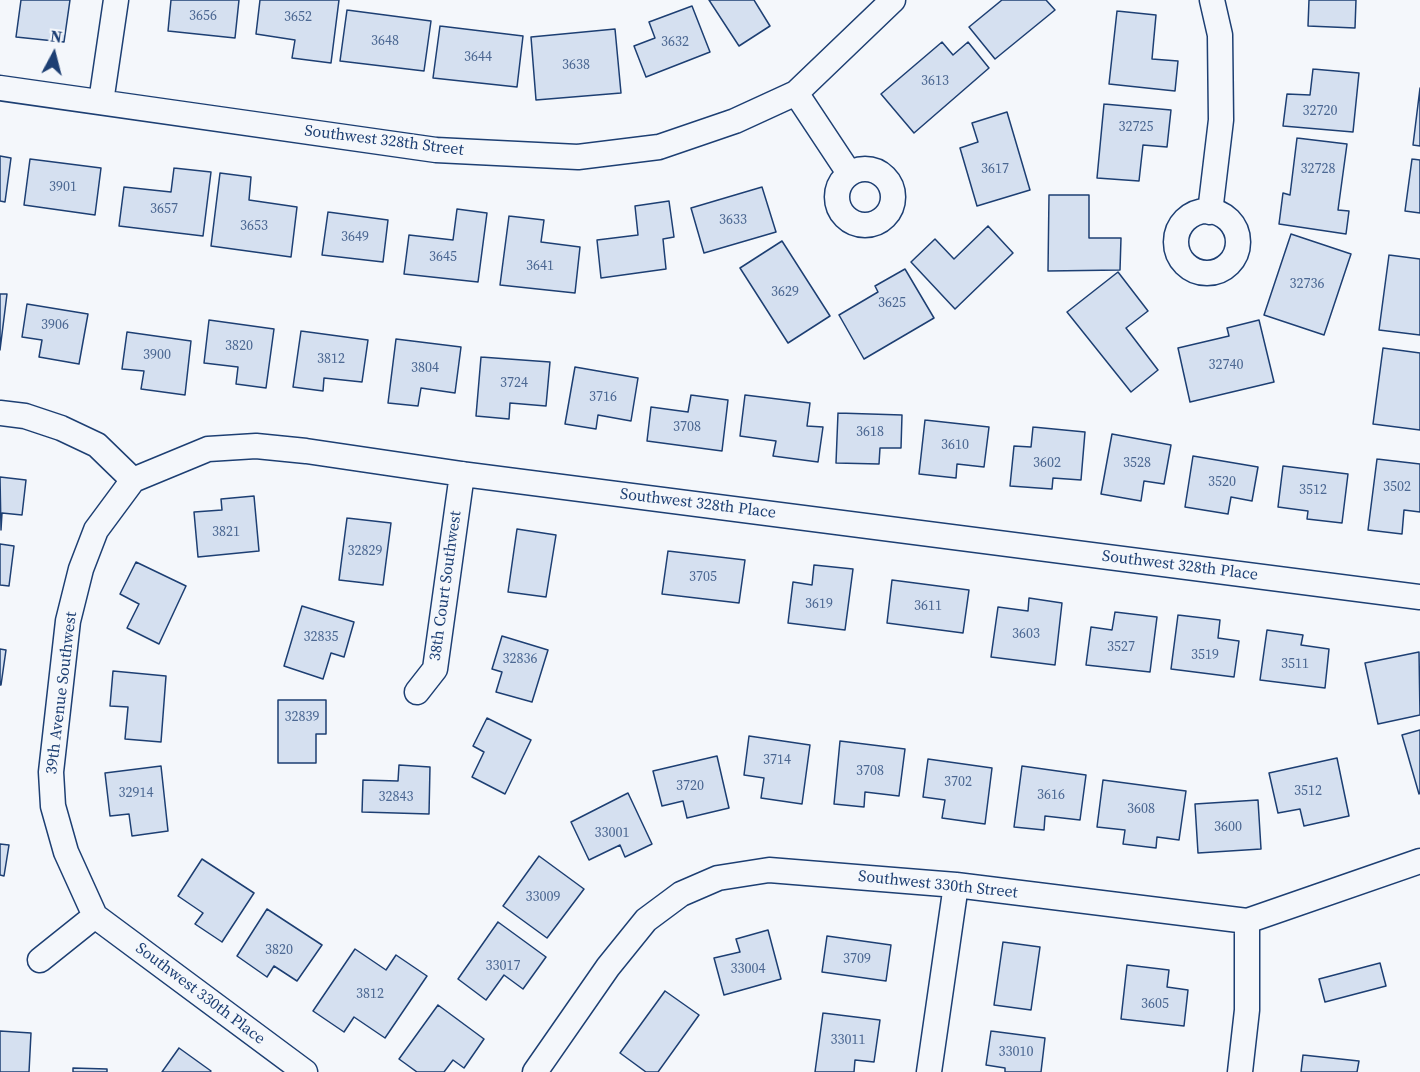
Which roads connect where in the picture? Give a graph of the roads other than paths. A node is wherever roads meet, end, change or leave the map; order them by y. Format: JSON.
{"nodes":[{"id":1,"x":116,"y":0,"type":"edge"},
{"id":2,"x":893,"y":0,"type":"edge"},
{"id":3,"x":1212,"y":0,"type":"edge"},
{"id":4,"x":0,"y":88,"type":"edge"},
{"id":5,"x":796,"y":93,"type":"junction"},
{"id":6,"x":102,"y":102,"type":"junction"},
{"id":7,"x":849,"y":173,"type":"dead end"},
{"id":8,"x":1210,"y":212,"type":"dead end"},
{"id":9,"x":0,"y":413,"type":"edge"},
{"id":10,"x":462,"y":474,"type":"junction"},
{"id":11,"x":133,"y":480,"type":"junction"},
{"id":12,"x":1420,"y":597,"type":"edge"},
{"id":13,"x":417,"y":692,"type":"dead end"},
{"id":14,"x":1420,"y":861,"type":"edge"},
{"id":15,"x":956,"y":885,"type":"junction"},
{"id":16,"x":95,"y":916,"type":"junction"},
{"id":17,"x":1247,"y":921,"type":"junction"},
{"id":18,"x":40,"y":960,"type":"dead end"},
{"id":19,"x":305,"y":1072,"type":"edge"},
{"id":20,"x":535,"y":1072,"type":"edge"},
{"id":21,"x":929,"y":1072,"type":"edge"},
{"id":22,"x":1240,"y":1072,"type":"edge"}],
"edges":[{"from":1,"to":6,"type":"street"},
{"from":2,"to":5,"type":"street","name":"Southwest 328th Street"},
{"from":3,"to":8,"type":"street"},
{"from":4,"to":6,"type":"street","name":"Southwest 328th Street"},
{"from":5,"to":6,"type":"street","name":"Southwest 328th Street"},
{"from":5,"to":7,"type":"street"},
{"from":9,"to":11,"type":"street"},
{"from":10,"to":11,"type":"street","name":"Southwest 328th Place"},
{"from":10,"to":12,"type":"street","name":"Southwest 328th Place"},
{"from":10,"to":13,"type":"street","name":"38th Court Southwest"},
{"from":11,"to":16,"type":"street","name":"39th Avenue Southwest"},
{"from":14,"to":17,"type":"street","name":"Southwest 330th Street"},
{"from":15,"to":17,"type":"street","name":"Southwest 330th Street"},
{"from":15,"to":20,"type":"street","name":"Southwest 330th Street"},
{"from":15,"to":21,"type":"street"},
{"from":16,"to":18,"type":"street"},
{"from":16,"to":19,"type":"street","name":"Southwest 330th Place"},
{"from":17,"to":22,"type":"street"}]}
